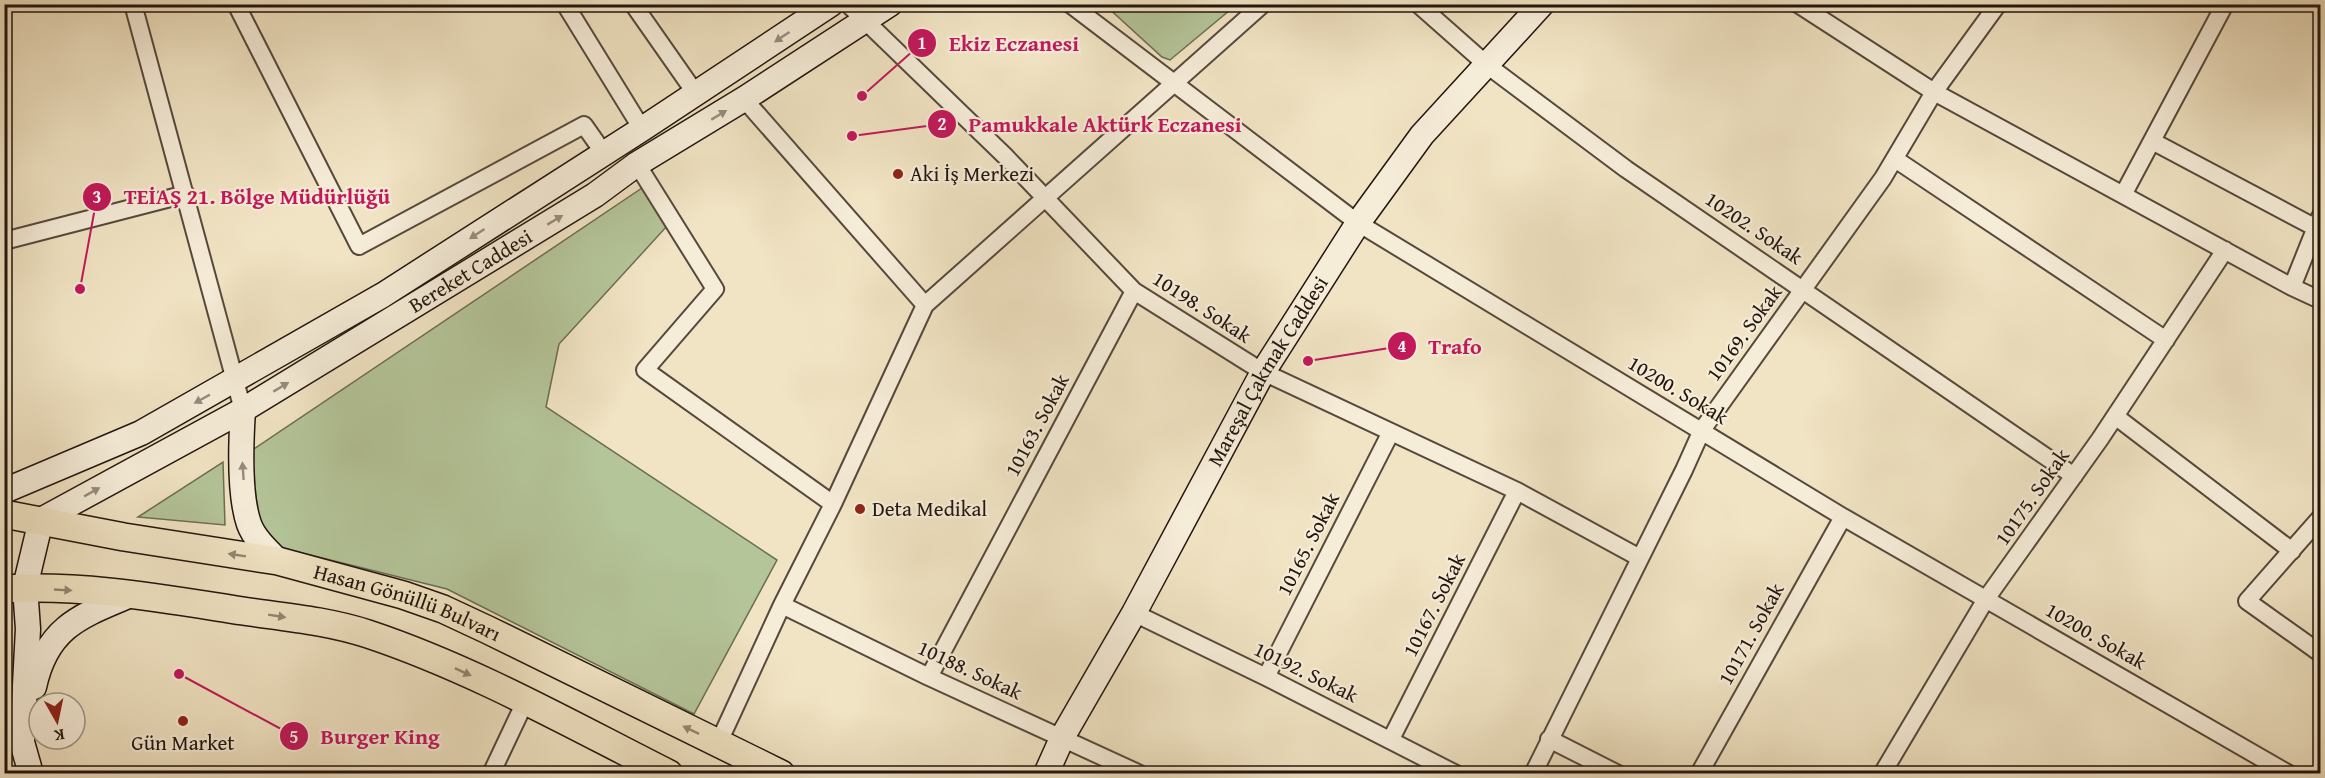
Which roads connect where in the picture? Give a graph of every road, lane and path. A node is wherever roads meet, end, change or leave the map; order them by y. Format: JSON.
{"nodes":[{"id":1,"x":133,"y":4,"type":"edge"},
{"id":2,"x":236,"y":4,"type":"edge"},
{"id":3,"x":565,"y":4,"type":"edge"},
{"id":4,"x":633,"y":4,"type":"edge"},
{"id":5,"x":831,"y":4,"type":"edge"},
{"id":6,"x":848,"y":4,"type":"edge"},
{"id":7,"x":890,"y":4,"type":"edge"},
{"id":8,"x":1070,"y":4,"type":"edge"},
{"id":9,"x":1263,"y":4,"type":"edge"},
{"id":10,"x":1418,"y":4,"type":"edge"},
{"id":11,"x":1542,"y":4,"type":"edge"},
{"id":12,"x":1798,"y":4,"type":"edge"},
{"id":13,"x":1998,"y":4,"type":"edge"},
{"id":14,"x":2225,"y":4,"type":"edge"},
{"id":15,"x":864,"y":22,"type":"junction"},
{"id":16,"x":1486,"y":65,"type":"junction"},
{"id":17,"x":1173,"y":85,"type":"junction"},
{"id":18,"x":1934,"y":92,"type":"junction"},
{"id":19,"x":696,"y":94,"type":"junction"},
{"id":20,"x":744,"y":99,"type":"junction"},
{"id":21,"x":642,"y":129,"type":"junction"},
{"id":22,"x":2152,"y":141,"type":"junction"},
{"id":23,"x":603,"y":152,"type":"junction"},
{"id":24,"x":1895,"y":159,"type":"junction"},
{"id":25,"x":638,"y":164,"type":"junction"},
{"id":26,"x":186,"y":194,"type":"junction"},
{"id":27,"x":2123,"y":195,"type":"junction"},
{"id":28,"x":1045,"y":199,"type":"junction"},
{"id":29,"x":2318,"y":222,"type":"edge"},
{"id":30,"x":1358,"y":223,"type":"junction"},
{"id":31,"x":4,"y":241,"type":"edge"},
{"id":32,"x":2225,"y":250,"type":"junction"},
{"id":33,"x":2292,"y":287,"type":"junction"},
{"id":34,"x":1803,"y":289,"type":"junction"},
{"id":35,"x":1134,"y":291,"type":"junction"},
{"id":36,"x":2320,"y":300,"type":"edge"},
{"id":37,"x":925,"y":305,"type":"junction"},
{"id":38,"x":2166,"y":340,"type":"junction"},
{"id":39,"x":1263,"y":372,"type":"junction"},
{"id":40,"x":235,"y":381,"type":"junction"},
{"id":41,"x":243,"y":410,"type":"junction"},
{"id":42,"x":2115,"y":416,"type":"junction"},
{"id":43,"x":1702,"y":430,"type":"junction"},
{"id":44,"x":1391,"y":432,"type":"junction"},
{"id":45,"x":2074,"y":476,"type":"junction"},
{"id":46,"x":4,"y":491,"type":"edge"},
{"id":47,"x":1517,"y":491,"type":"junction"},
{"id":48,"x":833,"y":504,"type":"junction"},
{"id":49,"x":4,"y":514,"type":"edge"},
{"id":50,"x":1843,"y":517,"type":"junction"},
{"id":51,"x":2320,"y":518,"type":"edge"},
{"id":52,"x":41,"y":520,"type":"junction"},
{"id":53,"x":2292,"y":551,"type":"junction"},
{"id":54,"x":1640,"y":558,"type":"junction"},
{"id":55,"x":278,"y":561,"type":"junction"},
{"id":56,"x":15,"y":588,"type":"edge"},
{"id":57,"x":133,"y":594,"type":"junction"},
{"id":58,"x":1986,"y":599,"type":"junction"},
{"id":59,"x":782,"y":605,"type":"junction"},
{"id":60,"x":1134,"y":613,"type":"junction"},
{"id":61,"x":2320,"y":653,"type":"edge"},
{"id":62,"x":929,"y":676,"type":"junction"},
{"id":63,"x":1266,"y":677,"type":"junction"},
{"id":64,"x":525,"y":702,"type":"junction"},
{"id":65,"x":1063,"y":736,"type":"junction"},
{"id":66,"x":1391,"y":739,"type":"junction"},
{"id":67,"x":1550,"y":739,"type":"junction"},
{"id":68,"x":22,"y":742,"type":"junction"},
{"id":69,"x":718,"y":744,"type":"junction"},
{"id":70,"x":31,"y":774,"type":"edge"},
{"id":71,"x":491,"y":774,"type":"edge"},
{"id":72,"x":669,"y":774,"type":"edge"},
{"id":73,"x":781,"y":774,"type":"edge"},
{"id":74,"x":1046,"y":774,"type":"edge"},
{"id":75,"x":1140,"y":774,"type":"edge"},
{"id":76,"x":1456,"y":774,"type":"edge"},
{"id":77,"x":1533,"y":774,"type":"edge"},
{"id":78,"x":1618,"y":774,"type":"edge"},
{"id":79,"x":1699,"y":774,"type":"edge"},
{"id":80,"x":1882,"y":774,"type":"edge"},
{"id":81,"x":2289,"y":774,"type":"edge"}],
"edges":[{"from":1,"to":26,"type":"street"},
{"from":2,"to":23,"type":"street"},
{"from":3,"to":21,"type":"street"},
{"from":4,"to":19,"type":"street"},
{"from":5,"to":19,"type":"street","name":"Bereket Caddesi","one_way":true},
{"from":6,"to":15,"type":"street","name":"10198. Sokak"},
{"from":7,"to":15,"type":"street","name":"Bereket Caddesi"},
{"from":8,"to":17,"type":"street","name":"10200. Sokak"},
{"from":9,"to":17,"type":"street"},
{"from":10,"to":16,"type":"street","name":"10202. Sokak"},
{"from":11,"to":16,"type":"street","name":"Mareşal Çakmak Caddesi"},
{"from":12,"to":18,"type":"street"},
{"from":13,"to":18,"type":"street","name":"10169. Sokak"},
{"from":14,"to":22,"type":"street"},
{"from":15,"to":20,"type":"street","name":"Bereket Caddesi"},
{"from":15,"to":28,"type":"street","name":"10198. Sokak"},
{"from":16,"to":30,"type":"street","name":"Mareşal Çakmak Caddesi"},
{"from":16,"to":34,"type":"street","name":"10202. Sokak"},
{"from":17,"to":28,"type":"street"},
{"from":17,"to":30,"type":"street","name":"10200. Sokak"},
{"from":18,"to":24,"type":"street","name":"10169. Sokak"},
{"from":18,"to":27,"type":"street"},
{"from":19,"to":21,"type":"street","name":"Bereket Caddesi"},
{"from":25,"to":20,"type":"street","name":"Bereket Caddesi","one_way":true},
{"from":20,"to":37,"type":"street"},
{"from":21,"to":23,"type":"street","name":"Bereket Caddesi"},
{"from":22,"to":27,"type":"street"},
{"from":22,"to":29,"type":"street"},
{"from":23,"to":40,"type":"street","name":"Bereket Caddesi","one_way":true},
{"from":24,"to":34,"type":"street","name":"10169. Sokak"},
{"from":24,"to":38,"type":"street"},
{"from":41,"to":25,"type":"street","name":"Bereket Caddesi","one_way":true},
{"from":25,"to":48,"type":"street"},
{"from":26,"to":31,"type":"street"},
{"from":26,"to":40,"type":"street"},
{"from":27,"to":32,"type":"street"},
{"from":28,"to":35,"type":"street","name":"10198. Sokak"},
{"from":28,"to":37,"type":"street"},
{"from":29,"to":33,"type":"street"},
{"from":30,"to":39,"type":"street","name":"Mareşal Çakmak Caddesi"},
{"from":30,"to":43,"type":"street","name":"10200. Sokak"},
{"from":32,"to":33,"type":"street"},
{"from":32,"to":38,"type":"street","name":"10175. Sokak"},
{"from":33,"to":36,"type":"street"},
{"from":34,"to":43,"type":"street","name":"10169. Sokak"},
{"from":34,"to":45,"type":"street","name":"10202. Sokak"},
{"from":35,"to":39,"type":"street","name":"10198. Sokak"},
{"from":35,"to":62,"type":"street","name":"10163. Sokak"},
{"from":37,"to":48,"type":"street"},
{"from":38,"to":42,"type":"street","name":"10175. Sokak"},
{"from":39,"to":44,"type":"street","name":"10198. Sokak"},
{"from":39,"to":60,"type":"street","name":"Mareşal Çakmak Caddesi"},
{"from":40,"to":41,"type":"street"},
{"from":40,"to":46,"type":"street","name":"Bereket Caddesi","one_way":true},
{"from":52,"to":41,"type":"street","name":"Bereket Caddesi","one_way":true},
{"from":55,"to":41,"type":"street","one_way":true},
{"from":42,"to":45,"type":"street","name":"10175. Sokak"},
{"from":42,"to":53,"type":"street"},
{"from":43,"to":50,"type":"street","name":"10200. Sokak"},
{"from":43,"to":54,"type":"street","name":"10169. Sokak"},
{"from":44,"to":47,"type":"street","name":"10198. Sokak"},
{"from":44,"to":63,"type":"street","name":"10165. Sokak"},
{"from":45,"to":58,"type":"street","name":"10175. Sokak"},
{"from":47,"to":54,"type":"street","name":"10198. Sokak"},
{"from":47,"to":66,"type":"street","name":"10167. Sokak"},
{"from":48,"to":59,"type":"street"},
{"from":49,"to":52,"type":"main road","name":"Hasan Gönüllü Bulvarı"},
{"from":50,"to":58,"type":"street","name":"10200. Sokak"},
{"from":50,"to":79,"type":"street","name":"10171. Sokak"},
{"from":51,"to":53,"type":"street"},
{"from":55,"to":52,"type":"main road","name":"Hasan Gönüllü Bulvarı","one_way":true},
{"from":52,"to":56,"type":"street"},
{"from":53,"to":61,"type":"street"},
{"from":54,"to":67,"type":"street","name":"10169. Sokak"},
{"from":69,"to":55,"type":"main road","name":"Hasan Gönüllü Bulvarı","one_way":true},
{"from":56,"to":57,"type":"main road","name":"Hasan Gönüllü Bulvarı","one_way":true},
{"from":56,"to":68,"type":"street"},
{"from":57,"to":64,"type":"main road","name":"Hasan Gönüllü Bulvarı","one_way":true},
{"from":57,"to":68,"type":"street"},
{"from":58,"to":80,"type":"street","name":"10175. Sokak"},
{"from":58,"to":81,"type":"street","name":"10200. Sokak"},
{"from":59,"to":62,"type":"street","name":"10188. Sokak"},
{"from":59,"to":69,"type":"street"},
{"from":60,"to":63,"type":"street","name":"10192. Sokak"},
{"from":60,"to":65,"type":"street","name":"Mareşal Çakmak Caddesi"},
{"from":62,"to":65,"type":"street","name":"10188. Sokak"},
{"from":63,"to":66,"type":"street","name":"10192. Sokak"},
{"from":64,"to":71,"type":"street"},
{"from":64,"to":72,"type":"main road","name":"Hasan Gönüllü Bulvarı"},
{"from":65,"to":74,"type":"street","name":"Mareşal Çakmak Caddesi"},
{"from":65,"to":75,"type":"street","name":"10188. Sokak"},
{"from":66,"to":76,"type":"street","name":"10192. Sokak"},
{"from":67,"to":77,"type":"street","name":"10169. Sokak"},
{"from":67,"to":78,"type":"street"},
{"from":68,"to":70,"type":"street"},
{"from":69,"to":73,"type":"main road","name":"Hasan Gönüllü Bulvarı"}]}
